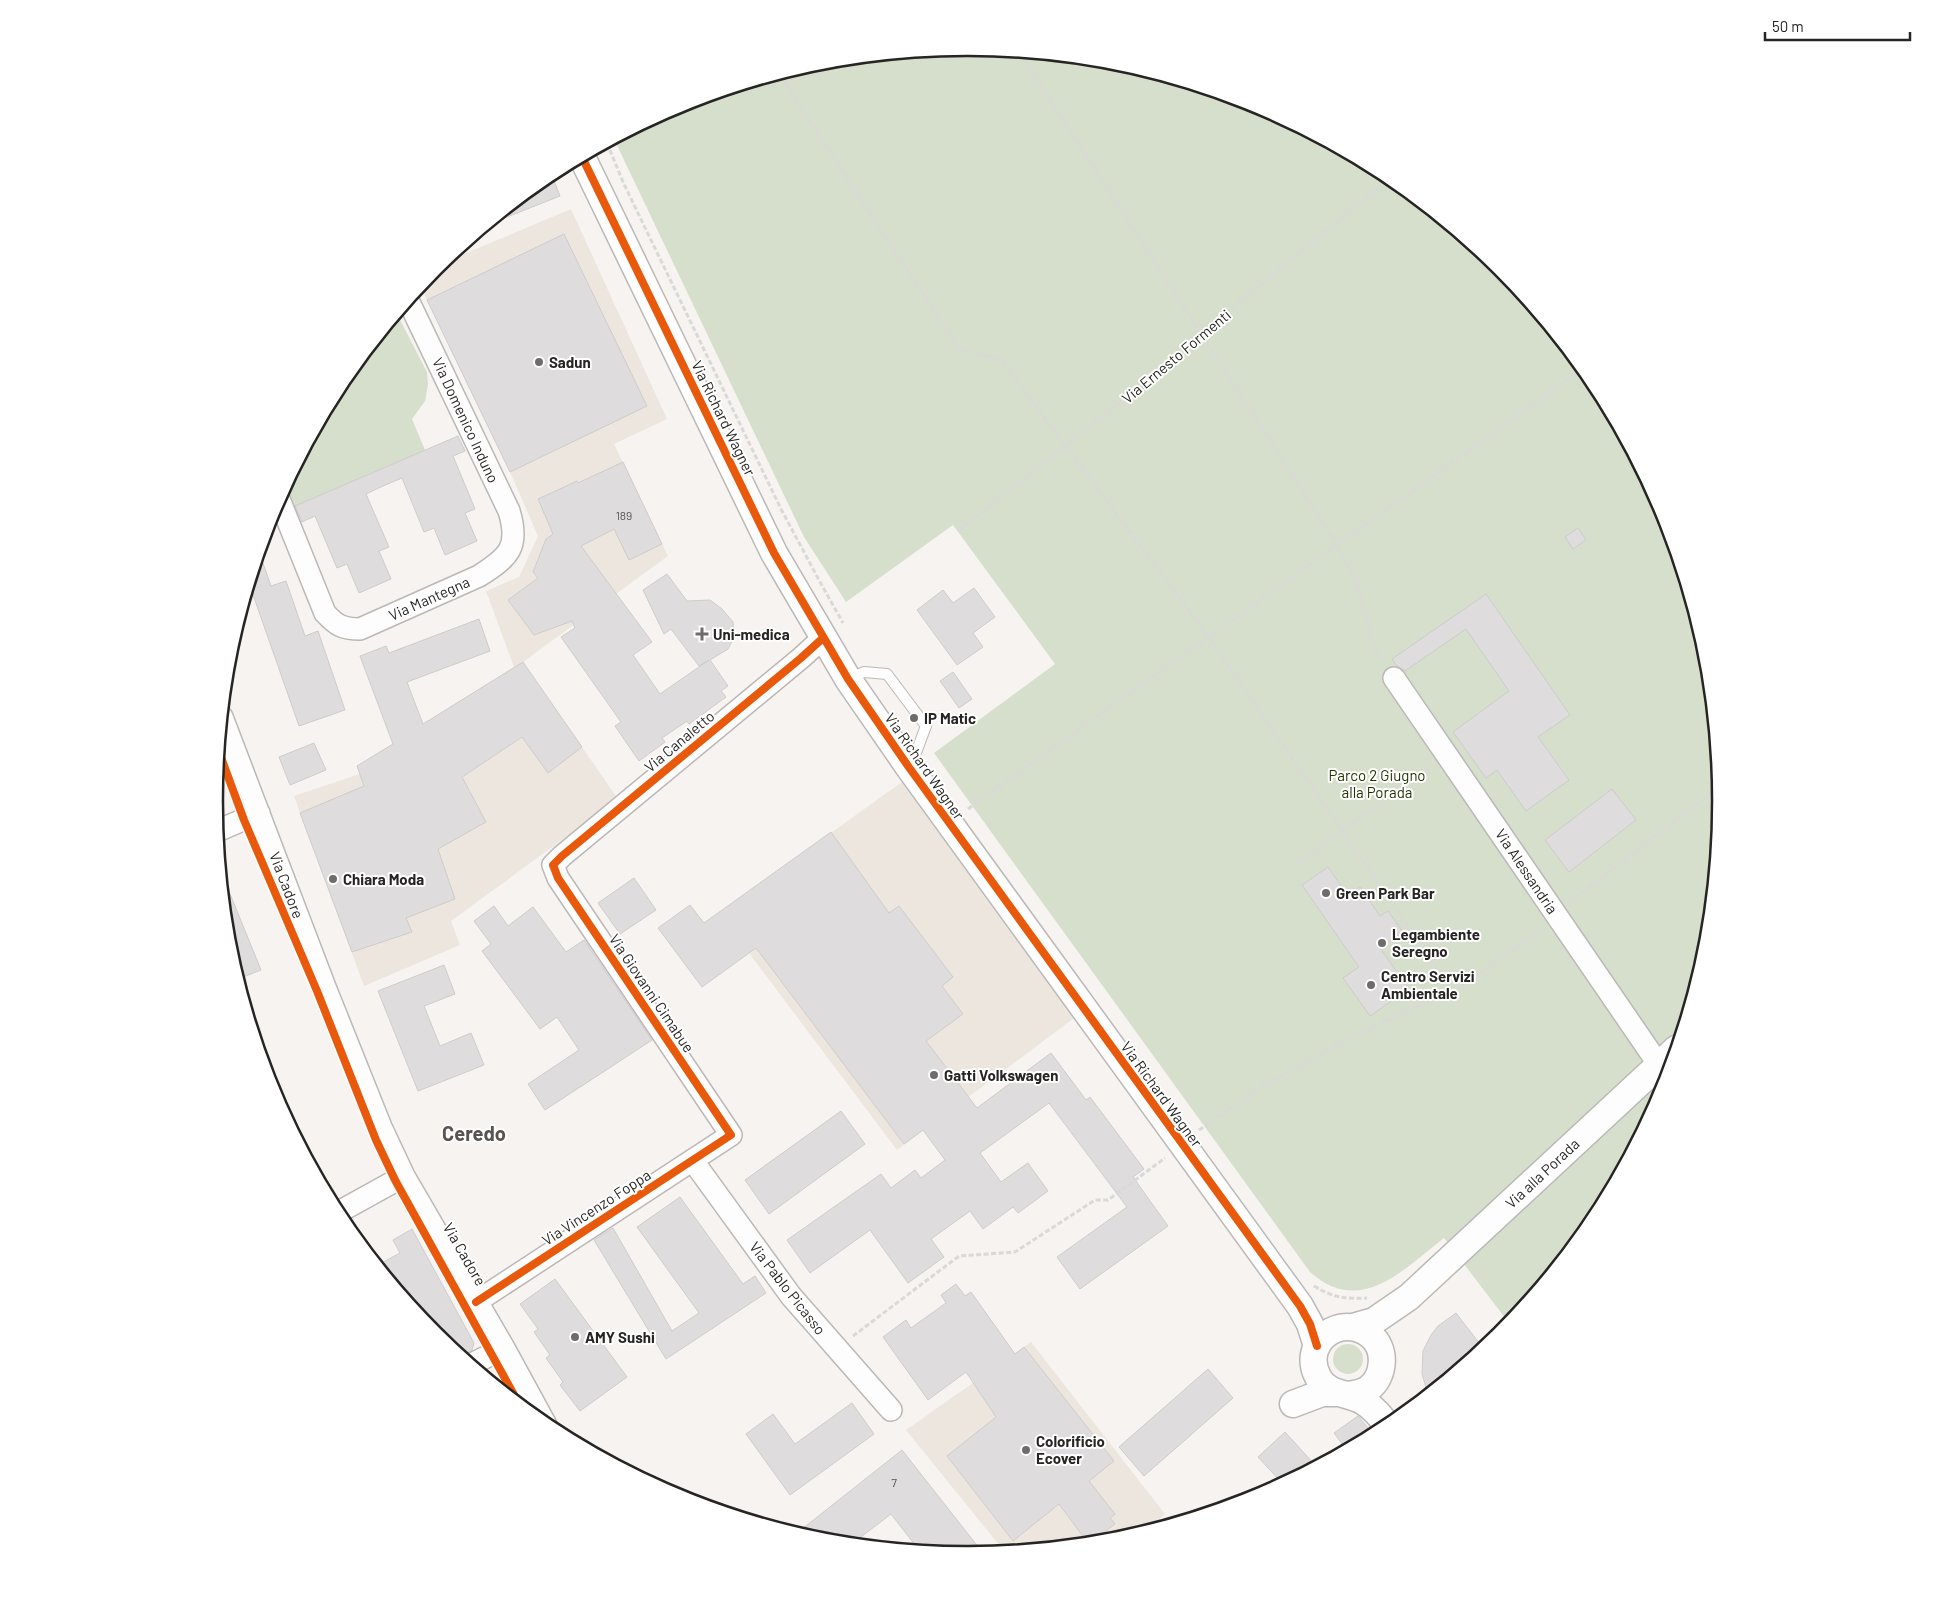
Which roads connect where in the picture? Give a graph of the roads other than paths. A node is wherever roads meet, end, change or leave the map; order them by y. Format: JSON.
{"nodes":[{"id":1,"x":585,"y":163,"type":"edge"},
{"id":2,"x":411,"y":307,"type":"edge"},
{"id":3,"x":283,"y":508,"type":"edge"},
{"id":4,"x":513,"y":542,"type":"joint"},
{"id":5,"x":822,"y":638,"type":"junction"},
{"id":6,"x":1394,"y":678,"type":"road end"},
{"id":7,"x":848,"y":679,"type":"junction"},
{"id":8,"x":226,"y":729,"type":"edge"},
{"id":9,"x":908,"y":766,"type":"junction"},
{"id":10,"x":259,"y":813,"type":"junction"},
{"id":11,"x":224,"y":828,"type":"edge"},
{"id":12,"x":553,"y":865,"type":"joint"},
{"id":13,"x":1667,"y":1057,"type":"edge"},
{"id":14,"x":731,"y":1135,"type":"joint"},
{"id":15,"x":693,"y":1161,"type":"junction"},
{"id":16,"x":404,"y":1176,"type":"junction"},
{"id":17,"x":344,"y":1209,"type":"edge"},
{"id":18,"x":1409,"y":1297,"type":"junction"},
{"id":19,"x":476,"y":1302,"type":"junction"},
{"id":20,"x":1300,"y":1306,"type":"junction"},
{"id":21,"x":1348,"y":1327,"type":"junction"},
{"id":22,"x":504,"y":1348,"type":"junction"},
{"id":23,"x":1316,"y":1357,"type":"junction"},
{"id":24,"x":477,"y":1362,"type":"edge"},
{"id":25,"x":1382,"y":1364,"type":"junction"},
{"id":26,"x":1341,"y":1394,"type":"junction"},
{"id":27,"x":537,"y":1408,"type":"edge"},
{"id":28,"x":891,"y":1410,"type":"dead end"},
{"id":29,"x":1389,"y":1414,"type":"edge"},
{"id":30,"x":1382,"y":1419,"type":"edge"}],
"edges":[{"from":1,"to":5,"type":"street","name":"Via Richard Wagner"},
{"from":2,"to":4,"type":"street","name":"Via Domenico Induno"},
{"from":3,"to":4,"type":"street","name":"Via Mantegna"},
{"from":5,"to":7,"type":"street","name":"Via Richard Wagner"},
{"from":5,"to":12,"type":"street","name":"Via Canaletto"},
{"from":6,"to":13,"type":"street","name":"Via Alessandria"},
{"from":7,"to":9,"type":"street","name":"Via Richard Wagner"},
{"from":7,"to":9,"type":"lane"},
{"from":8,"to":10,"type":"street","name":"Via Cadore"},
{"from":9,"to":20,"type":"street","name":"Via Richard Wagner"},
{"from":10,"to":11,"type":"street"},
{"from":10,"to":16,"type":"street","name":"Via Cadore"},
{"from":12,"to":14,"type":"street","name":"Via Giovanni Cimabue"},
{"from":13,"to":18,"type":"street","name":"Via alla Porada"},
{"from":14,"to":15,"type":"street","name":"Via Vincenzo Foppa"},
{"from":15,"to":19,"type":"street","name":"Via Vincenzo Foppa"},
{"from":15,"to":28,"type":"street","name":"Via Pablo Picasso"},
{"from":16,"to":17,"type":"street"},
{"from":16,"to":19,"type":"street","name":"Via Cadore"},
{"from":18,"to":21,"type":"street","name":"Via alla Porada"},
{"from":18,"to":25,"type":"street","name":"Via alla Porada"},
{"from":19,"to":22,"type":"street","name":"Via Cadore"},
{"from":20,"to":21,"type":"street","name":"Via Richard Wagner"},
{"from":20,"to":23,"type":"street","name":"Via Richard Wagner"},
{"from":21,"to":23,"type":"street"},
{"from":21,"to":25,"type":"street"},
{"from":22,"to":24,"type":"street"},
{"from":22,"to":27,"type":"street","name":"Via Cadore"},
{"from":23,"to":26,"type":"street"},
{"from":23,"to":26,"type":"street"},
{"from":25,"to":26,"type":"street"},
{"from":25,"to":29,"type":"street"},
{"from":26,"to":30,"type":"street"}]}
